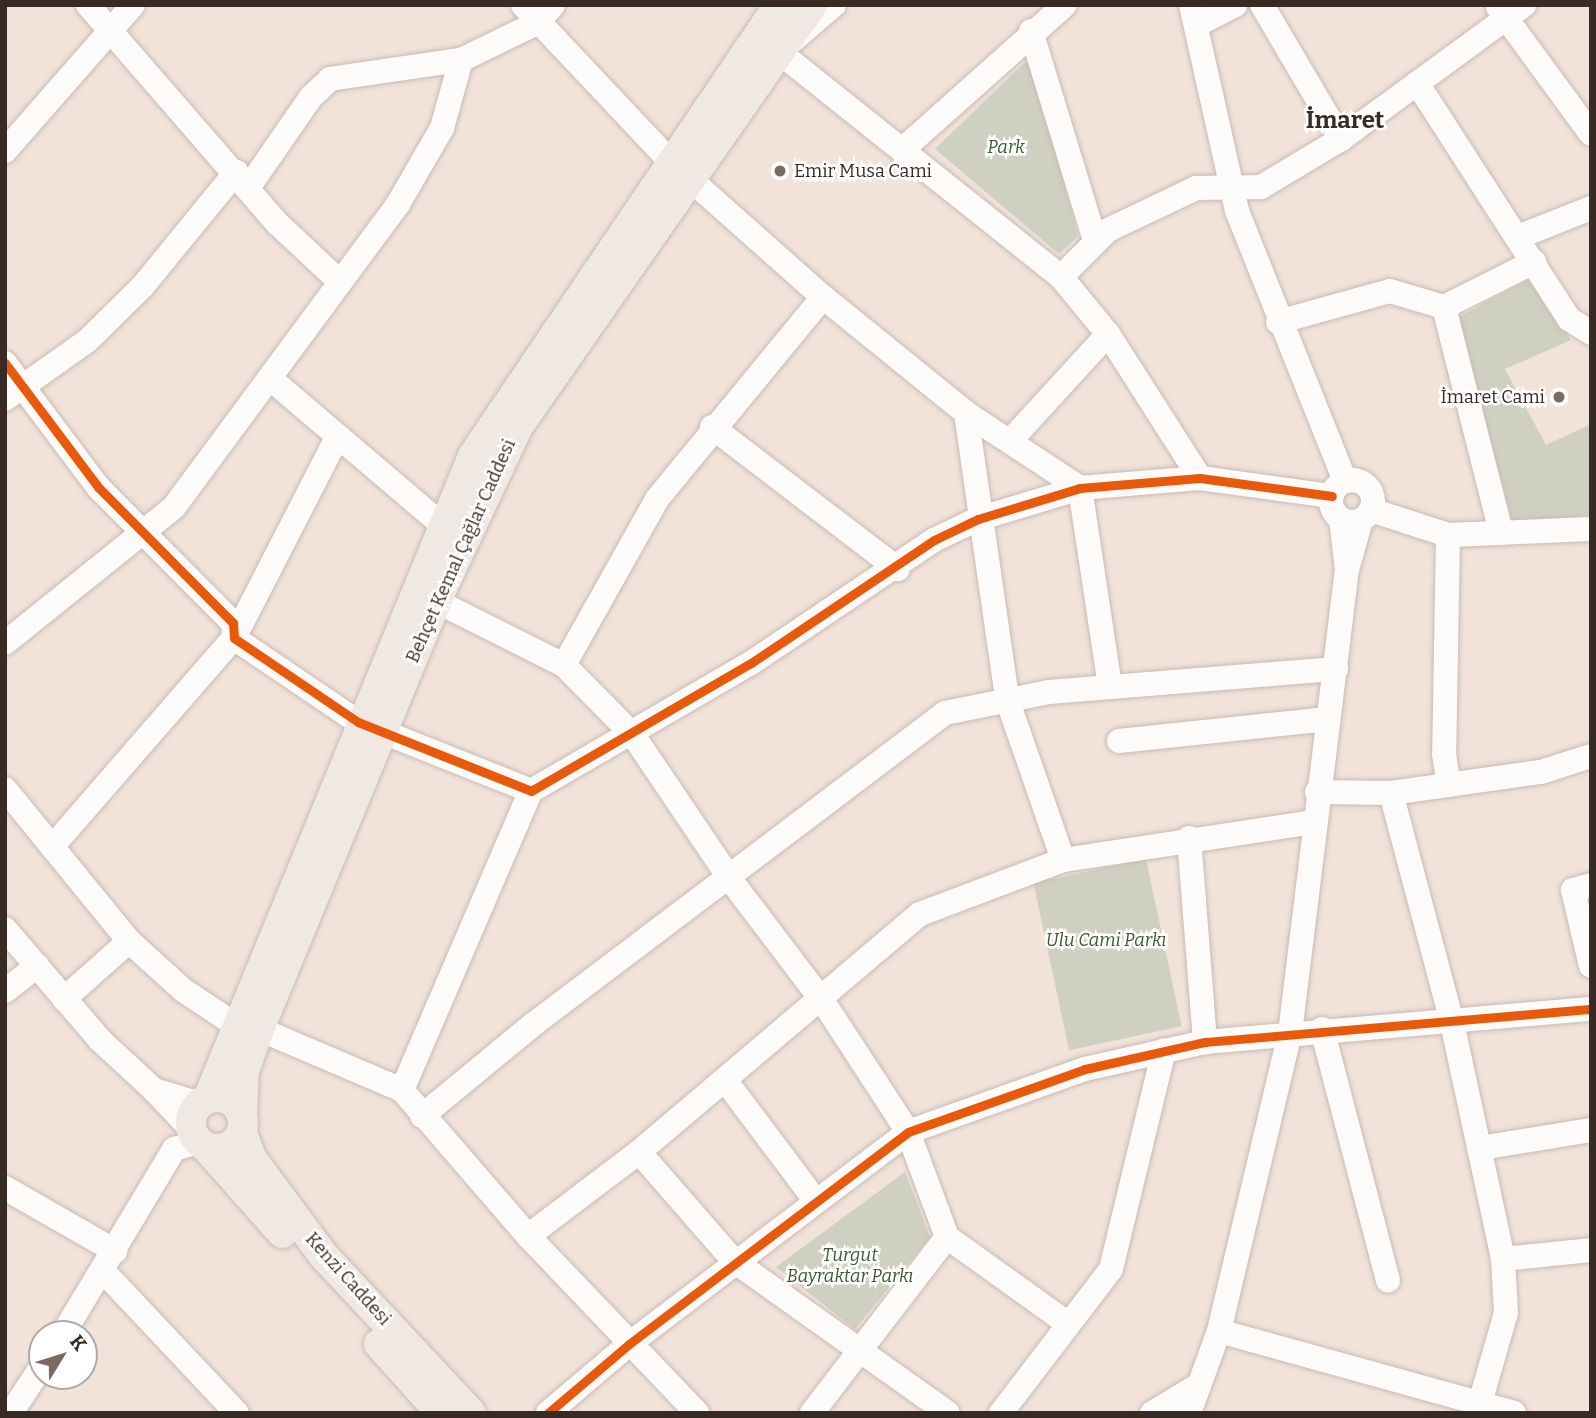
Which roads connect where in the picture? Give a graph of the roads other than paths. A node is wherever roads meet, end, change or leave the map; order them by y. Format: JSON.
{"nodes":[{"id":1,"x":88,"y":5,"type":"edge"},
{"id":2,"x":133,"y":5,"type":"edge"},
{"id":3,"x":779,"y":5,"type":"edge"},
{"id":4,"x":811,"y":5,"type":"edge"},
{"id":5,"x":834,"y":5,"type":"edge"},
{"id":6,"x":1065,"y":5,"type":"edge"},
{"id":7,"x":1235,"y":5,"type":"edge"},
{"id":8,"x":1262,"y":5,"type":"edge"},
{"id":9,"x":1509,"y":10,"type":"edge"},
{"id":10,"x":537,"y":11,"type":"edge"},
{"id":11,"x":1194,"y":15,"type":"edge"},
{"id":12,"x":108,"y":30,"type":"junction"},
{"id":13,"x":1031,"y":31,"type":"junction"},
{"id":14,"x":779,"y":52,"type":"junction"},
{"id":15,"x":461,"y":60,"type":"junction"},
{"id":16,"x":1417,"y":83,"type":"junction"},
{"id":17,"x":1591,"y":134,"type":"edge"},
{"id":18,"x":1341,"y":139,"type":"junction"},
{"id":19,"x":902,"y":150,"type":"junction"},
{"id":20,"x":5,"y":151,"type":"edge"},
{"id":21,"x":682,"y":172,"type":"junction"},
{"id":22,"x":242,"y":180,"type":"junction"},
{"id":23,"x":1228,"y":184,"type":"junction"},
{"id":24,"x":1591,"y":208,"type":"edge"},
{"id":25,"x":1518,"y":237,"type":"junction"},
{"id":26,"x":1095,"y":240,"type":"junction"},
{"id":27,"x":1534,"y":262,"type":"junction"},
{"id":28,"x":1061,"y":277,"type":"junction"},
{"id":29,"x":340,"y":282,"type":"junction"},
{"id":30,"x":823,"y":297,"type":"junction"},
{"id":31,"x":1444,"y":307,"type":"junction"},
{"id":32,"x":1278,"y":322,"type":"junction"},
{"id":33,"x":1591,"y":333,"type":"edge"},
{"id":34,"x":1108,"y":334,"type":"junction"},
{"id":35,"x":5,"y":363,"type":"edge"},
{"id":36,"x":273,"y":381,"type":"junction"},
{"id":37,"x":13,"y":393,"type":"edge"},
{"id":38,"x":966,"y":413,"type":"junction"},
{"id":39,"x":712,"y":427,"type":"junction"},
{"id":40,"x":338,"y":436,"type":"junction"},
{"id":41,"x":1010,"y":441,"type":"junction"},
{"id":42,"x":1200,"y":478,"type":"junction"},
{"id":43,"x":1080,"y":488,"type":"junction"},
{"id":44,"x":1338,"y":488,"type":"junction"},
{"id":45,"x":1358,"y":517,"type":"junction"},
{"id":46,"x":978,"y":519,"type":"junction"},
{"id":47,"x":442,"y":525,"type":"junction"},
{"id":48,"x":1591,"y":529,"type":"edge"},
{"id":49,"x":143,"y":532,"type":"junction"},
{"id":50,"x":1501,"y":533,"type":"junction"},
{"id":51,"x":1448,"y":535,"type":"junction"},
{"id":52,"x":898,"y":569,"type":"junction"},
{"id":53,"x":436,"y":601,"type":"junction"},
{"id":54,"x":234,"y":638,"type":"junction"},
{"id":55,"x":5,"y":643,"type":"edge"},
{"id":56,"x":564,"y":665,"type":"junction"},
{"id":57,"x":1336,"y":669,"type":"junction"},
{"id":58,"x":1110,"y":687,"type":"junction"},
{"id":59,"x":1007,"y":699,"type":"junction"},
{"id":60,"x":1328,"y":719,"type":"junction"},
{"id":61,"x":371,"y":725,"type":"junction"},
{"id":62,"x":631,"y":732,"type":"junction"},
{"id":63,"x":1119,"y":741,"type":"dead end"},
{"id":64,"x":1591,"y":756,"type":"edge"},
{"id":65,"x":1449,"y":785,"type":"junction"},
{"id":66,"x":5,"y":789,"type":"edge"},
{"id":67,"x":531,"y":791,"type":"junction"},
{"id":68,"x":1317,"y":792,"type":"junction"},
{"id":69,"x":1391,"y":793,"type":"junction"},
{"id":70,"x":1314,"y":822,"type":"junction"},
{"id":71,"x":1189,"y":838,"type":"junction"},
{"id":72,"x":52,"y":847,"type":"junction"},
{"id":73,"x":1063,"y":860,"type":"junction"},
{"id":74,"x":730,"y":879,"type":"junction"},
{"id":75,"x":1591,"y":885,"type":"edge"},
{"id":76,"x":5,"y":929,"type":"edge"},
{"id":77,"x":129,"y":941,"type":"junction"},
{"id":78,"x":37,"y":966,"type":"junction"},
{"id":79,"x":1591,"y":966,"type":"edge"},
{"id":80,"x":5,"y":991,"type":"edge"},
{"id":81,"x":64,"y":999,"type":"junction"},
{"id":82,"x":822,"y":1000,"type":"junction"},
{"id":83,"x":1591,"y":1009,"type":"edge"},
{"id":84,"x":1451,"y":1018,"type":"junction"},
{"id":85,"x":246,"y":1026,"type":"junction"},
{"id":86,"x":1322,"y":1029,"type":"junction"},
{"id":87,"x":1290,"y":1032,"type":"junction"},
{"id":88,"x":1205,"y":1042,"type":"junction"},
{"id":89,"x":1164,"y":1050,"type":"junction"},
{"id":90,"x":725,"y":1080,"type":"junction"},
{"id":91,"x":402,"y":1090,"type":"junction"},
{"id":92,"x":422,"y":1116,"type":"junction"},
{"id":93,"x":242,"y":1124,"type":"junction"},
{"id":94,"x":201,"y":1125,"type":"junction"},
{"id":95,"x":1591,"y":1130,"type":"edge"},
{"id":96,"x":908,"y":1132,"type":"junction"},
{"id":97,"x":1480,"y":1148,"type":"junction"},
{"id":98,"x":639,"y":1152,"type":"junction"},
{"id":99,"x":5,"y":1188,"type":"edge"},
{"id":100,"x":815,"y":1200,"type":"junction"},
{"id":101,"x":528,"y":1236,"type":"junction"},
{"id":102,"x":947,"y":1237,"type":"junction"},
{"id":103,"x":1591,"y":1250,"type":"edge"},
{"id":104,"x":1503,"y":1259,"type":"junction"},
{"id":105,"x":109,"y":1261,"type":"junction"},
{"id":106,"x":734,"y":1261,"type":"junction"},
{"id":107,"x":1388,"y":1280,"type":"dead end"},
{"id":108,"x":72,"y":1320,"type":"edge"},
{"id":109,"x":1067,"y":1323,"type":"junction"},
{"id":110,"x":1219,"y":1331,"type":"junction"},
{"id":111,"x":629,"y":1344,"type":"junction"},
{"id":112,"x":859,"y":1350,"type":"junction"},
{"id":113,"x":1199,"y":1385,"type":"junction"},
{"id":114,"x":28,"y":1388,"type":"edge"},
{"id":115,"x":1480,"y":1403,"type":"junction"},
{"id":116,"x":234,"y":1412,"type":"edge"},
{"id":117,"x":12,"y":1413,"type":"edge"},
{"id":118,"x":441,"y":1413,"type":"edge"},
{"id":119,"x":471,"y":1413,"type":"edge"},
{"id":120,"x":548,"y":1413,"type":"edge"},
{"id":121,"x":697,"y":1413,"type":"edge"},
{"id":122,"x":812,"y":1413,"type":"edge"},
{"id":123,"x":948,"y":1413,"type":"edge"},
{"id":124,"x":1001,"y":1413,"type":"edge"},
{"id":125,"x":1152,"y":1413,"type":"edge"},
{"id":126,"x":1189,"y":1413,"type":"edge"},
{"id":127,"x":1514,"y":1413,"type":"edge"}],
"edges":[{"from":1,"to":12,"type":"street"},
{"from":2,"to":12,"type":"street"},
{"from":3,"to":21,"type":"main road","name":"Behçet Kemal Çağlar Caddesi"},
{"from":4,"to":14,"type":"main road","name":"Behçet Kemal Çağlar Caddesi"},
{"from":5,"to":14,"type":"street"},
{"from":6,"to":13,"type":"street"},
{"from":7,"to":11,"type":"street"},
{"from":8,"to":18,"type":"street"},
{"from":9,"to":16,"type":"street"},
{"from":9,"to":17,"type":"street"},
{"from":10,"to":15,"type":"street"},
{"from":10,"to":21,"type":"street"},
{"from":11,"to":23,"type":"street"},
{"from":12,"to":20,"type":"street"},
{"from":12,"to":22,"type":"street"},
{"from":13,"to":19,"type":"street"},
{"from":13,"to":26,"type":"street"},
{"from":14,"to":19,"type":"street"},
{"from":14,"to":21,"type":"main road","name":"Behçet Kemal Çağlar Caddesi"},
{"from":15,"to":22,"type":"street"},
{"from":15,"to":29,"type":"street"},
{"from":16,"to":18,"type":"street"},
{"from":16,"to":25,"type":"street"},
{"from":18,"to":23,"type":"street"},
{"from":19,"to":28,"type":"street"},
{"from":21,"to":30,"type":"street"},
{"from":21,"to":47,"type":"main road","name":"Behçet Kemal Çağlar Caddesi"},
{"from":21,"to":53,"type":"main road","name":"Behçet Kemal Çağlar Caddesi"},
{"from":22,"to":29,"type":"street"},
{"from":22,"to":37,"type":"street"},
{"from":23,"to":26,"type":"street"},
{"from":23,"to":32,"type":"street"},
{"from":24,"to":25,"type":"street"},
{"from":25,"to":27,"type":"street"},
{"from":26,"to":28,"type":"street"},
{"from":27,"to":31,"type":"street"},
{"from":27,"to":33,"type":"street"},
{"from":28,"to":34,"type":"street"},
{"from":29,"to":36,"type":"street"},
{"from":30,"to":38,"type":"street"},
{"from":30,"to":39,"type":"street"},
{"from":31,"to":32,"type":"street"},
{"from":31,"to":50,"type":"street"},
{"from":32,"to":44,"type":"street"},
{"from":34,"to":41,"type":"street"},
{"from":34,"to":42,"type":"street"},
{"from":35,"to":37,"type":"street"},
{"from":36,"to":40,"type":"street"},
{"from":36,"to":49,"type":"street"},
{"from":37,"to":49,"type":"street"},
{"from":38,"to":41,"type":"street"},
{"from":38,"to":46,"type":"street"},
{"from":39,"to":52,"type":"street"},
{"from":39,"to":56,"type":"street"},
{"from":40,"to":47,"type":"street"},
{"from":40,"to":54,"type":"street"},
{"from":41,"to":43,"type":"street"},
{"from":42,"to":43,"type":"street"},
{"from":42,"to":44,"type":"street"},
{"from":43,"to":46,"type":"street"},
{"from":43,"to":58,"type":"street"},
{"from":44,"to":45,"type":"street"},
{"from":44,"to":45,"type":"street"},
{"from":45,"to":51,"type":"street"},
{"from":45,"to":57,"type":"street"},
{"from":46,"to":52,"type":"street"},
{"from":46,"to":59,"type":"street"},
{"from":47,"to":61,"type":"main road","name":"Behçet Kemal Çağlar Caddesi"},
{"from":48,"to":50,"type":"street"},
{"from":49,"to":54,"type":"street"},
{"from":49,"to":55,"type":"street"},
{"from":50,"to":51,"type":"street"},
{"from":51,"to":65,"type":"street"},
{"from":52,"to":62,"type":"street"},
{"from":53,"to":56,"type":"street"},
{"from":53,"to":61,"type":"main road","name":"Behçet Kemal Çağlar Caddesi"},
{"from":54,"to":61,"type":"street"},
{"from":54,"to":72,"type":"street"},
{"from":56,"to":62,"type":"street"},
{"from":57,"to":58,"type":"street"},
{"from":57,"to":60,"type":"street"},
{"from":58,"to":59,"type":"street"},
{"from":59,"to":73,"type":"street"},
{"from":59,"to":74,"type":"street"},
{"from":60,"to":63,"type":"street"},
{"from":60,"to":68,"type":"street"},
{"from":61,"to":67,"type":"street"},
{"from":61,"to":85,"type":"main road","name":"Behçet Kemal Çağlar Caddesi"},
{"from":62,"to":67,"type":"street"},
{"from":62,"to":74,"type":"street"},
{"from":64,"to":65,"type":"street"},
{"from":65,"to":69,"type":"street"},
{"from":66,"to":72,"type":"street"},
{"from":67,"to":91,"type":"street"},
{"from":68,"to":69,"type":"street"},
{"from":68,"to":70,"type":"street"},
{"from":69,"to":84,"type":"street"},
{"from":70,"to":71,"type":"street"},
{"from":70,"to":87,"type":"street"},
{"from":71,"to":73,"type":"street"},
{"from":71,"to":88,"type":"street"},
{"from":72,"to":77,"type":"street"},
{"from":73,"to":82,"type":"street"},
{"from":74,"to":82,"type":"street"},
{"from":74,"to":92,"type":"street"},
{"from":75,"to":79,"type":"street"},
{"from":76,"to":78,"type":"street"},
{"from":77,"to":81,"type":"street"},
{"from":77,"to":85,"type":"street"},
{"from":78,"to":80,"type":"street"},
{"from":78,"to":81,"type":"street"},
{"from":81,"to":94,"type":"street"},
{"from":82,"to":90,"type":"street"},
{"from":82,"to":96,"type":"street"},
{"from":83,"to":84,"type":"street"},
{"from":84,"to":86,"type":"street"},
{"from":84,"to":97,"type":"street"},
{"from":85,"to":91,"type":"street"},
{"from":85,"to":93,"type":"main road","name":"Behçet Kemal Çağlar Caddesi"},
{"from":85,"to":94,"type":"main road","name":"Behçet Kemal Çağlar Caddesi"},
{"from":86,"to":87,"type":"street"},
{"from":86,"to":107,"type":"street"},
{"from":87,"to":88,"type":"street"},
{"from":87,"to":110,"type":"street"},
{"from":88,"to":89,"type":"street"},
{"from":89,"to":96,"type":"street"},
{"from":89,"to":109,"type":"street"},
{"from":90,"to":98,"type":"street"},
{"from":90,"to":100,"type":"street"},
{"from":91,"to":92,"type":"street"},
{"from":92,"to":101,"type":"street"},
{"from":93,"to":94,"type":"main road"},
{"from":93,"to":94,"type":"main road"},
{"from":93,"to":119,"type":"main road","name":"Kenzi Caddesi"},
{"from":94,"to":105,"type":"street"},
{"from":94,"to":118,"type":"main road","name":"Kenzi Caddesi"},
{"from":95,"to":97,"type":"street"},
{"from":96,"to":100,"type":"street"},
{"from":96,"to":102,"type":"street"},
{"from":97,"to":104,"type":"street"},
{"from":98,"to":101,"type":"street"},
{"from":98,"to":106,"type":"street"},
{"from":99,"to":105,"type":"street"},
{"from":100,"to":106,"type":"street"},
{"from":101,"to":111,"type":"street"},
{"from":102,"to":109,"type":"street"},
{"from":102,"to":112,"type":"street"},
{"from":103,"to":104,"type":"street"},
{"from":104,"to":115,"type":"street"},
{"from":105,"to":108,"type":"street"},
{"from":105,"to":116,"type":"street"},
{"from":106,"to":111,"type":"street"},
{"from":106,"to":112,"type":"street"},
{"from":109,"to":124,"type":"street"},
{"from":110,"to":113,"type":"street"},
{"from":110,"to":115,"type":"street"},
{"from":111,"to":120,"type":"street"},
{"from":111,"to":121,"type":"street"},
{"from":112,"to":122,"type":"street"},
{"from":112,"to":123,"type":"street"},
{"from":113,"to":125,"type":"street"},
{"from":113,"to":126,"type":"street"},
{"from":114,"to":117,"type":"street"},
{"from":115,"to":127,"type":"street"}]}
